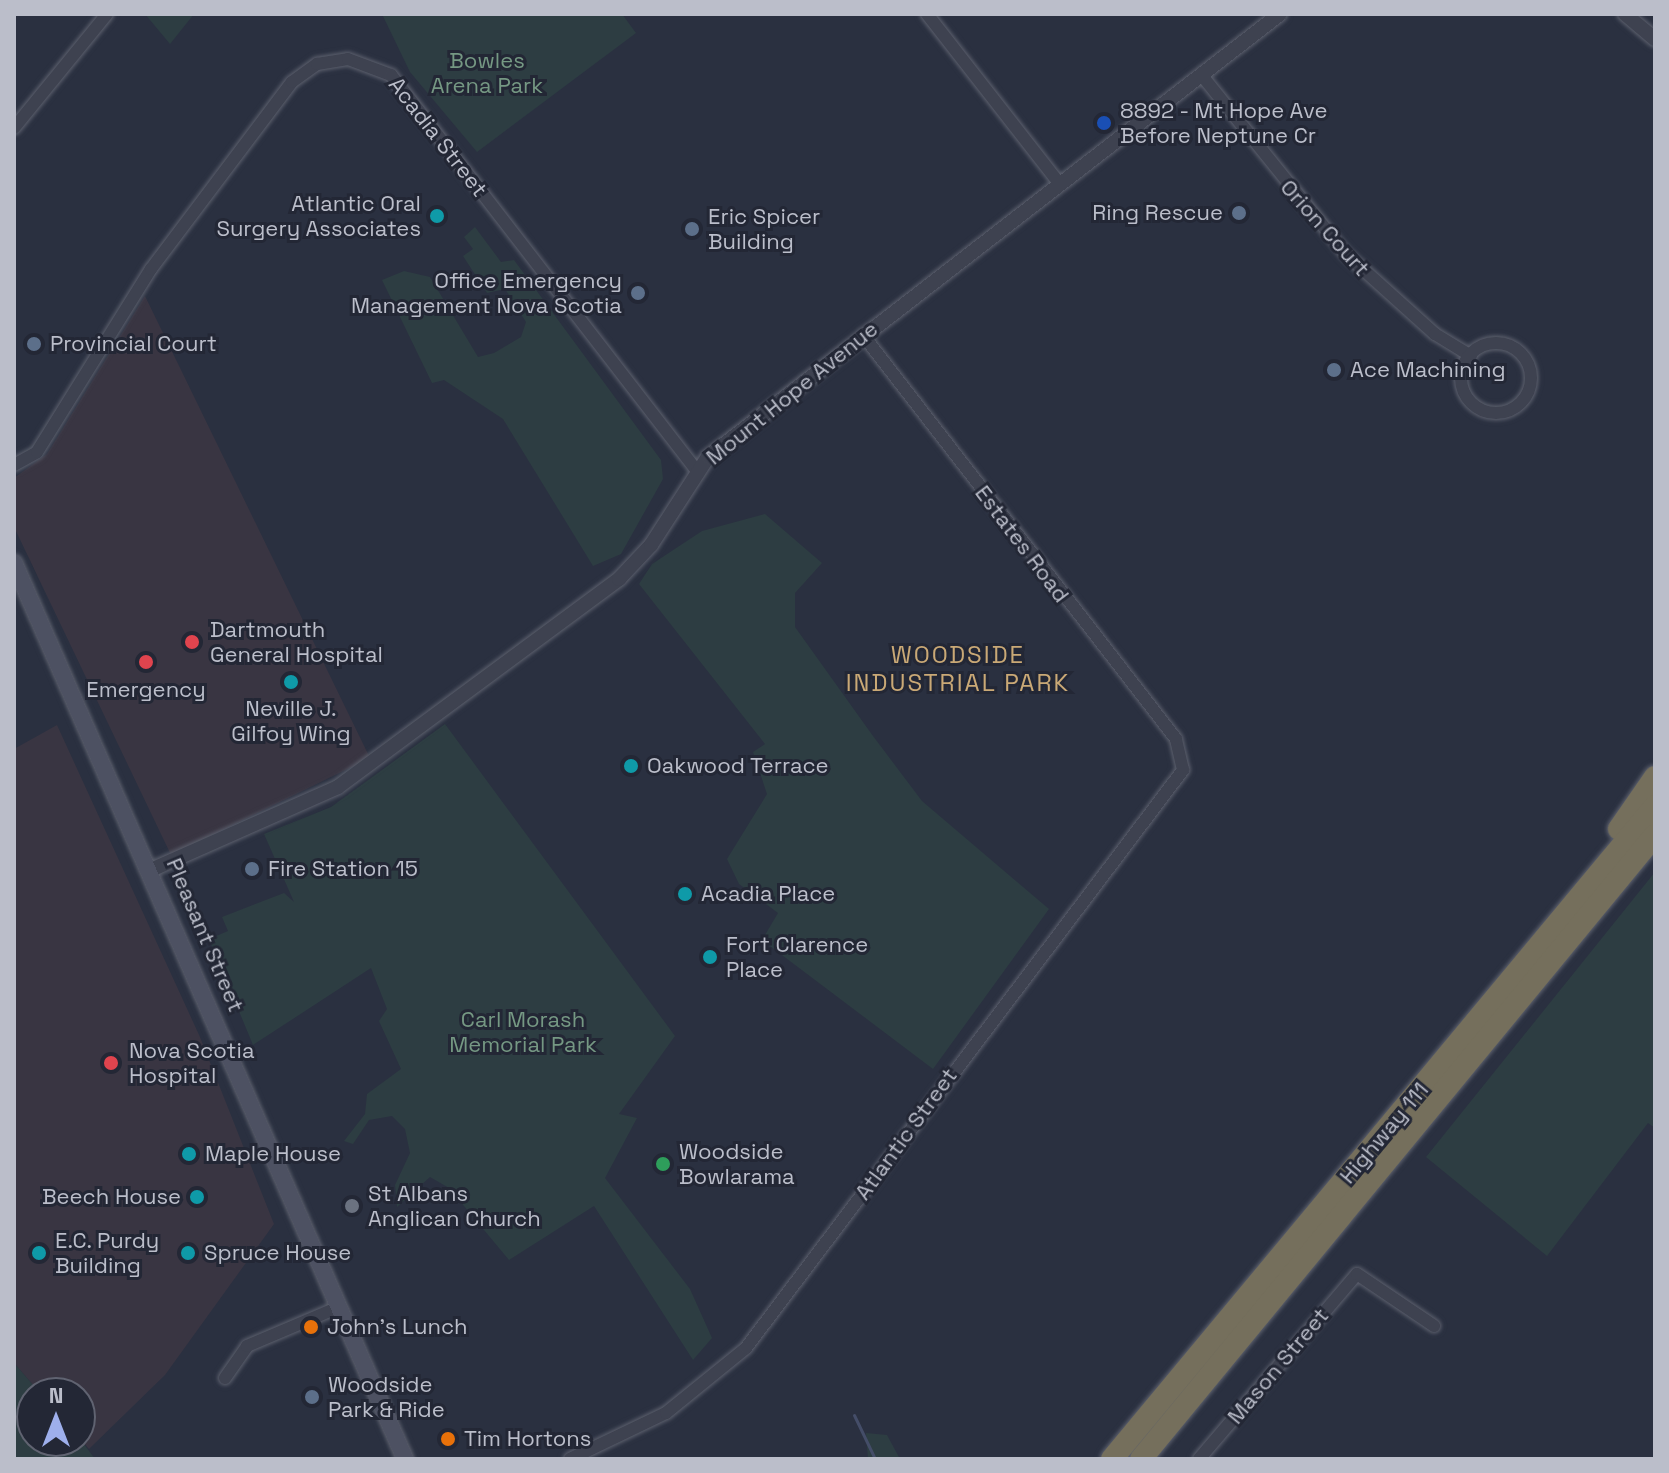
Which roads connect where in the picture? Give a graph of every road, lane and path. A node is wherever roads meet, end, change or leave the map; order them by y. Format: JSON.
{"nodes":[{"id":1,"x":107,"y":14,"type":"edge"},
{"id":2,"x":927,"y":14,"type":"edge"},
{"id":3,"x":1280,"y":14,"type":"edge"},
{"id":4,"x":1625,"y":14,"type":"edge"},
{"id":5,"x":1655,"y":39,"type":"edge"},
{"id":6,"x":1203,"y":77,"type":"junction"},
{"id":7,"x":14,"y":128,"type":"edge"},
{"id":8,"x":1060,"y":184,"type":"junction"},
{"id":9,"x":863,"y":335,"type":"junction"},
{"id":10,"x":1471,"y":356,"type":"junction"},
{"id":11,"x":14,"y":465,"type":"edge"},
{"id":12,"x":697,"y":471,"type":"junction"},
{"id":13,"x":14,"y":563,"type":"edge"},
{"id":14,"x":1183,"y":752,"type":"joint"},
{"id":15,"x":1655,"y":777,"type":"edge"},
{"id":16,"x":1655,"y":806,"type":"edge"},
{"id":17,"x":1655,"y":835,"type":"edge"},
{"id":18,"x":1655,"y":853,"type":"edge"},
{"id":19,"x":153,"y":869,"type":"junction"},
{"id":20,"x":1507,"y":983,"type":"junction"},
{"id":21,"x":1436,"y":1101,"type":"junction"},
{"id":22,"x":339,"y":1307,"type":"junction"},
{"id":23,"x":1434,"y":1326,"type":"dead end"},
{"id":24,"x":225,"y":1378,"type":"dead end"},
{"id":25,"x":405,"y":1459,"type":"edge"},
{"id":26,"x":570,"y":1459,"type":"edge"},
{"id":27,"x":1112,"y":1459,"type":"edge"},
{"id":28,"x":1141,"y":1459,"type":"edge"},
{"id":29,"x":1199,"y":1459,"type":"edge"}],
"edges":[{"from":1,"to":7,"type":"street"},
{"from":2,"to":8,"type":"street"},
{"from":3,"to":6,"type":"street","name":"Mount Hope Avenue"},
{"from":4,"to":5,"type":"street"},
{"from":6,"to":8,"type":"street","name":"Mount Hope Avenue"},
{"from":6,"to":10,"type":"street","name":"Orion Court"},
{"from":8,"to":9,"type":"street","name":"Mount Hope Avenue"},
{"from":9,"to":12,"type":"street","name":"Mount Hope Avenue"},
{"from":9,"to":14,"type":"street","name":"Estates Road"},
{"from":10,"to":10,"type":"street"},
{"from":11,"to":12,"type":"street","name":"Acadia Street"},
{"from":12,"to":19,"type":"street","name":"Mount Hope Avenue"},
{"from":13,"to":19,"type":"main road","name":"Pleasant Street"},
{"from":14,"to":26,"type":"street","name":"Atlantic Street"},
{"from":15,"to":20,"type":"highway"},
{"from":16,"to":20,"type":"highway","name":"Highway 111"},
{"from":17,"to":21,"type":"highway","name":"Highway 111"},
{"from":18,"to":21,"type":"highway"},
{"from":19,"to":22,"type":"main road","name":"Pleasant Street"},
{"from":20,"to":27,"type":"highway","name":"Highway 111"},
{"from":21,"to":28,"type":"highway","name":"Highway 111"},
{"from":22,"to":24,"type":"street"},
{"from":22,"to":25,"type":"main road","name":"Pleasant Street"},
{"from":23,"to":29,"type":"street","name":"Mason Street"}]}
